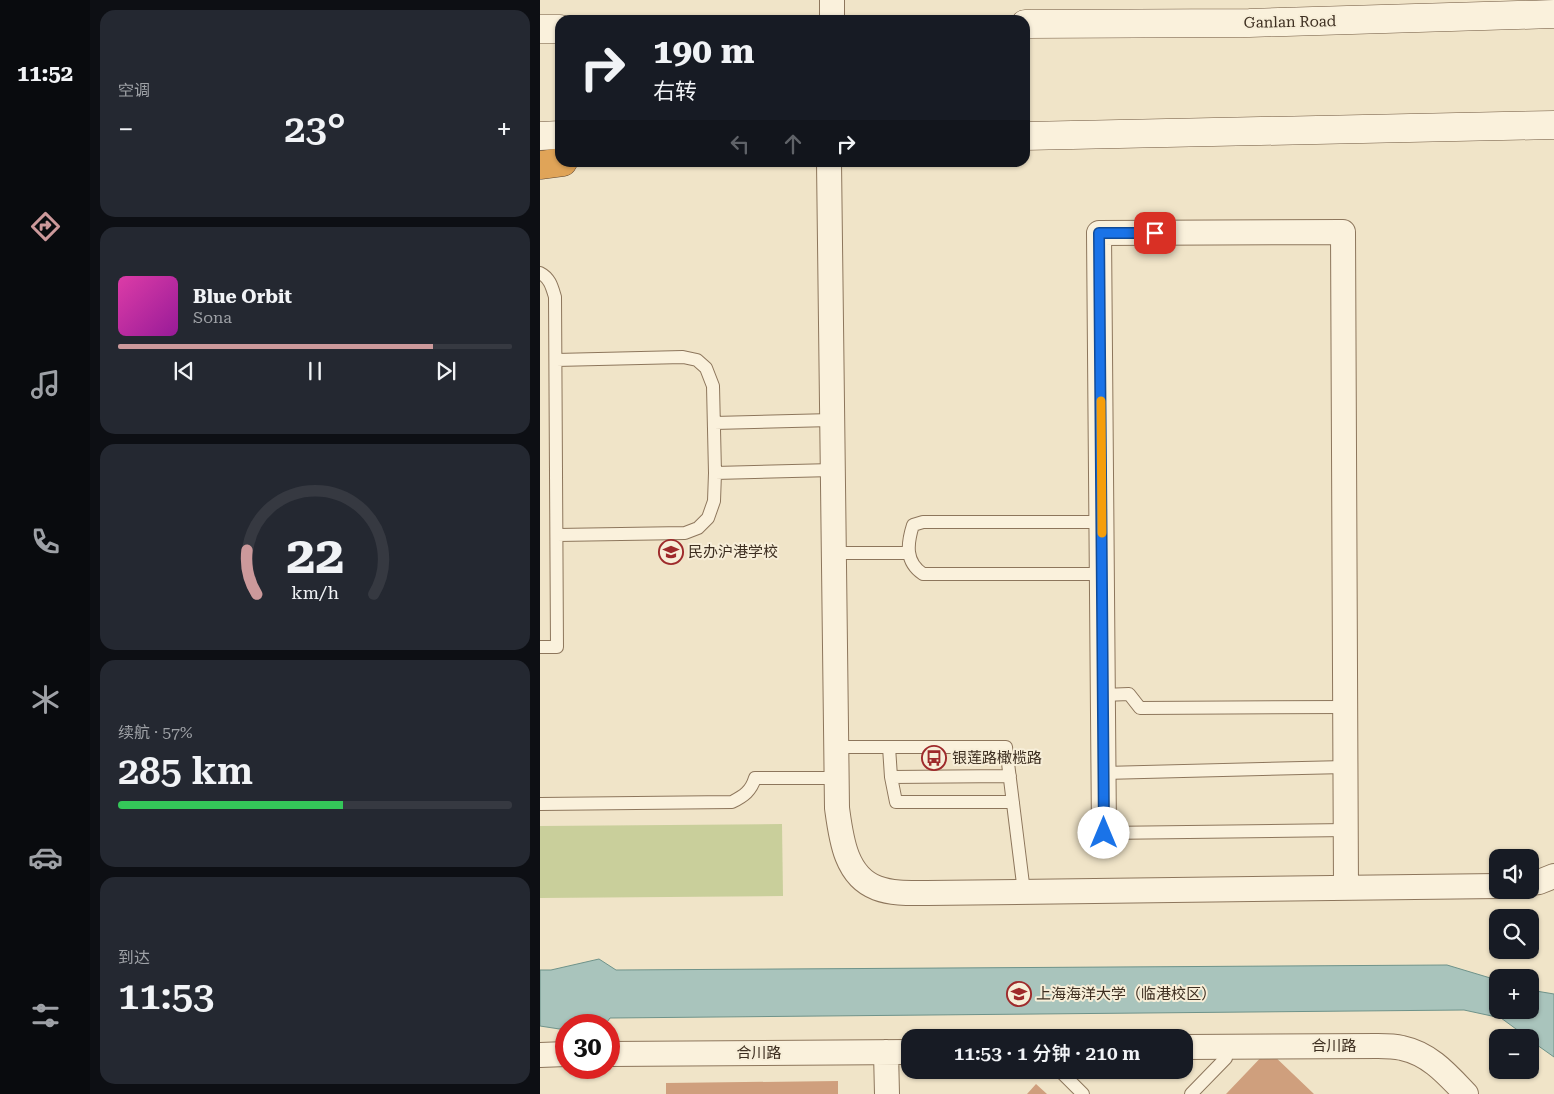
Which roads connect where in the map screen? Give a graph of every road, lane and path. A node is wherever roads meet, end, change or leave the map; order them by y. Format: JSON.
{"nodes":[{"id":1,"x":832,"y":0,"type":"edge"},
{"id":2,"x":1554,"y":14,"type":"edge"},
{"id":3,"x":832,"y":15,"type":"edge"},
{"id":4,"x":1030,"y":24,"type":"edge"},
{"id":5,"x":540,"y":29,"type":"edge"},
{"id":6,"x":555,"y":29,"type":"edge"},
{"id":7,"x":1554,"y":125,"type":"edge"},
{"id":8,"x":555,"y":135,"type":"edge"},
{"id":9,"x":540,"y":136,"type":"edge"},
{"id":10,"x":1030,"y":136,"type":"edge"},
{"id":11,"x":555,"y":163,"type":"edge"},
{"id":12,"x":540,"y":165,"type":"edge"},
{"id":13,"x":830,"y":167,"type":"edge"},
{"id":14,"x":540,"y":273,"type":"edge"},
{"id":15,"x":556,"y":360,"type":"junction"},
{"id":16,"x":832,"y":420,"type":"junction"},
{"id":17,"x":714,"y":423,"type":"junction"},
{"id":18,"x":833,"y":470,"type":"junction"},
{"id":19,"x":715,"y":473,"type":"junction"},
{"id":20,"x":1102,"y":522,"type":"junction"},
{"id":21,"x":556,"y":535,"type":"junction"},
{"id":22,"x":834,"y":553,"type":"junction"},
{"id":23,"x":910,"y":553,"type":"junction"},
{"id":24,"x":1102,"y":574,"type":"junction"},
{"id":25,"x":540,"y":647,"type":"edge"},
{"id":26,"x":1103,"y":695,"type":"junction"},
{"id":27,"x":1345,"y":707,"type":"junction"},
{"id":28,"x":836,"y":747,"type":"junction"},
{"id":29,"x":889,"y":747,"type":"junction"},
{"id":30,"x":1345,"y":767,"type":"junction"},
{"id":31,"x":1104,"y":773,"type":"junction"},
{"id":32,"x":1010,"y":776,"type":"junction"},
{"id":33,"x":836,"y":778,"type":"junction"},
{"id":34,"x":891,"y":778,"type":"junction"},
{"id":35,"x":1013,"y":802,"type":"junction"},
{"id":36,"x":540,"y":804,"type":"edge"},
{"id":37,"x":1346,"y":830,"type":"junction"},
{"id":38,"x":1104,"y":833,"type":"joint"},
{"id":39,"x":1554,"y":876,"type":"edge"},
{"id":40,"x":1539,"y":882,"type":"edge"},
{"id":41,"x":1489,"y":886,"type":"edge"},
{"id":42,"x":1346,"y":888,"type":"junction"},
{"id":43,"x":1024,"y":892,"type":"junction"},
{"id":44,"x":1226,"y":1046,"type":"junction"},
{"id":45,"x":1193,"y":1047,"type":"edge"},
{"id":46,"x":886,"y":1052,"type":"junction"},
{"id":47,"x":901,"y":1052,"type":"edge"},
{"id":48,"x":540,"y":1054,"type":"edge"},
{"id":49,"x":555,"y":1054,"type":"edge"},
{"id":50,"x":620,"y":1054,"type":"edge"},
{"id":51,"x":1067,"y":1079,"type":"edge"},
{"id":52,"x":887,"y":1094,"type":"edge"},
{"id":53,"x":1083,"y":1094,"type":"edge"},
{"id":54,"x":1191,"y":1094,"type":"edge"},
{"id":55,"x":1466,"y":1094,"type":"edge"}],
"edges":[{"from":1,"to":3,"type":"street"},
{"from":2,"to":4,"type":"main road","name":"Ganlan Road"},
{"from":5,"to":6,"type":"main road"},
{"from":7,"to":10,"type":"main road"},
{"from":8,"to":9,"type":"main road"},
{"from":11,"to":12,"type":"highway"},
{"from":13,"to":16,"type":"street"},
{"from":14,"to":15,"type":"lane"},
{"from":15,"to":17,"type":"lane"},
{"from":15,"to":21,"type":"lane"},
{"from":16,"to":17,"type":"lane"},
{"from":16,"to":18,"type":"street"},
{"from":17,"to":19,"type":"lane"},
{"from":18,"to":19,"type":"lane"},
{"from":18,"to":22,"type":"street"},
{"from":19,"to":21,"type":"lane"},
{"from":20,"to":23,"type":"lane"},
{"from":20,"to":24,"type":"street"},
{"from":20,"to":27,"type":"street"},
{"from":21,"to":25,"type":"lane"},
{"from":22,"to":23,"type":"lane"},
{"from":22,"to":28,"type":"street"},
{"from":23,"to":24,"type":"lane"},
{"from":24,"to":26,"type":"street"},
{"from":26,"to":27,"type":"lane"},
{"from":26,"to":31,"type":"street"},
{"from":27,"to":30,"type":"street"},
{"from":28,"to":29,"type":"lane"},
{"from":28,"to":33,"type":"street"},
{"from":29,"to":32,"type":"lane"},
{"from":29,"to":34,"type":"lane"},
{"from":30,"to":31,"type":"lane"},
{"from":30,"to":37,"type":"street"},
{"from":31,"to":38,"type":"street"},
{"from":32,"to":34,"type":"lane"},
{"from":32,"to":35,"type":"lane"},
{"from":33,"to":36,"type":"lane"},
{"from":33,"to":43,"type":"street"},
{"from":34,"to":35,"type":"lane"},
{"from":35,"to":43,"type":"lane"},
{"from":37,"to":38,"type":"lane"},
{"from":37,"to":42,"type":"street"},
{"from":39,"to":40,"type":"street"},
{"from":41,"to":42,"type":"street"},
{"from":42,"to":43,"type":"street"},
{"from":44,"to":45,"type":"street","name":"合川路"},
{"from":44,"to":54,"type":"lane"},
{"from":44,"to":55,"type":"street","name":"合川路"},
{"from":46,"to":47,"type":"street","name":"合川路"},
{"from":46,"to":50,"type":"street","name":"合川路"},
{"from":46,"to":52,"type":"street"},
{"from":48,"to":49,"type":"street"},
{"from":51,"to":53,"type":"lane"}]}
